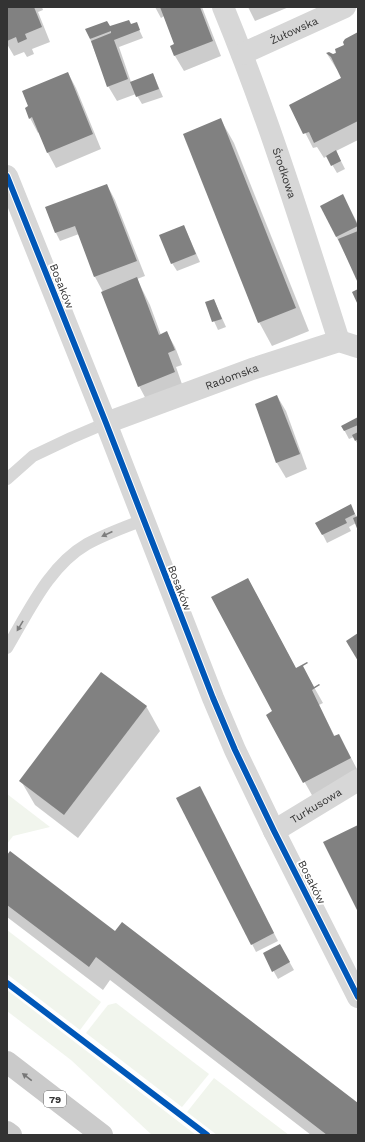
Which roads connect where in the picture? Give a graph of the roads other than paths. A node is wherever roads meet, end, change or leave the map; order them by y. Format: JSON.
{"nodes":[{"id":1,"x":224,"y":7,"type":"edge"},
{"id":2,"x":345,"y":7,"type":"edge"},
{"id":3,"x":242,"y":54,"type":"junction"},
{"id":4,"x":7,"y":176,"type":"edge"},
{"id":5,"x":349,"y":344,"type":"edge"},
{"id":6,"x":106,"y":423,"type":"junction"},
{"id":7,"x":8,"y":476,"type":"edge"},
{"id":8,"x":144,"y":520,"type":"junction"},
{"id":9,"x":7,"y":648,"type":"edge"},
{"id":10,"x":358,"y":780,"type":"edge"},
{"id":11,"x":274,"y":831,"type":"junction"},
{"id":12,"x":358,"y":996,"type":"edge"},
{"id":13,"x":7,"y":1062,"type":"edge"},
{"id":14,"x":7,"y":1132,"type":"edge"},
{"id":15,"x":11,"y":1135,"type":"edge"},
{"id":16,"x":102,"y":1135,"type":"edge"}],
"edges":[{"from":1,"to":3,"type":"street","name":"Środkowa"},
{"from":2,"to":3,"type":"street","name":"Żułowska"},
{"from":3,"to":5,"type":"street","name":"Środkowa"},
{"from":4,"to":6,"type":"street","name":"Bosaków"},
{"from":5,"to":6,"type":"street","name":"Radomska"},
{"from":6,"to":7,"type":"lane"},
{"from":6,"to":8,"type":"street","name":"Bosaków"},
{"from":8,"to":9,"type":"lane","one_way":true},
{"from":8,"to":11,"type":"street","name":"Bosaków"},
{"from":10,"to":11,"type":"street","name":"Turkusowa"},
{"from":11,"to":12,"type":"street","name":"Bosaków"},
{"from":16,"to":13,"type":"main road","number":"79","one_way":true},
{"from":14,"to":15,"type":"main road"}]}
